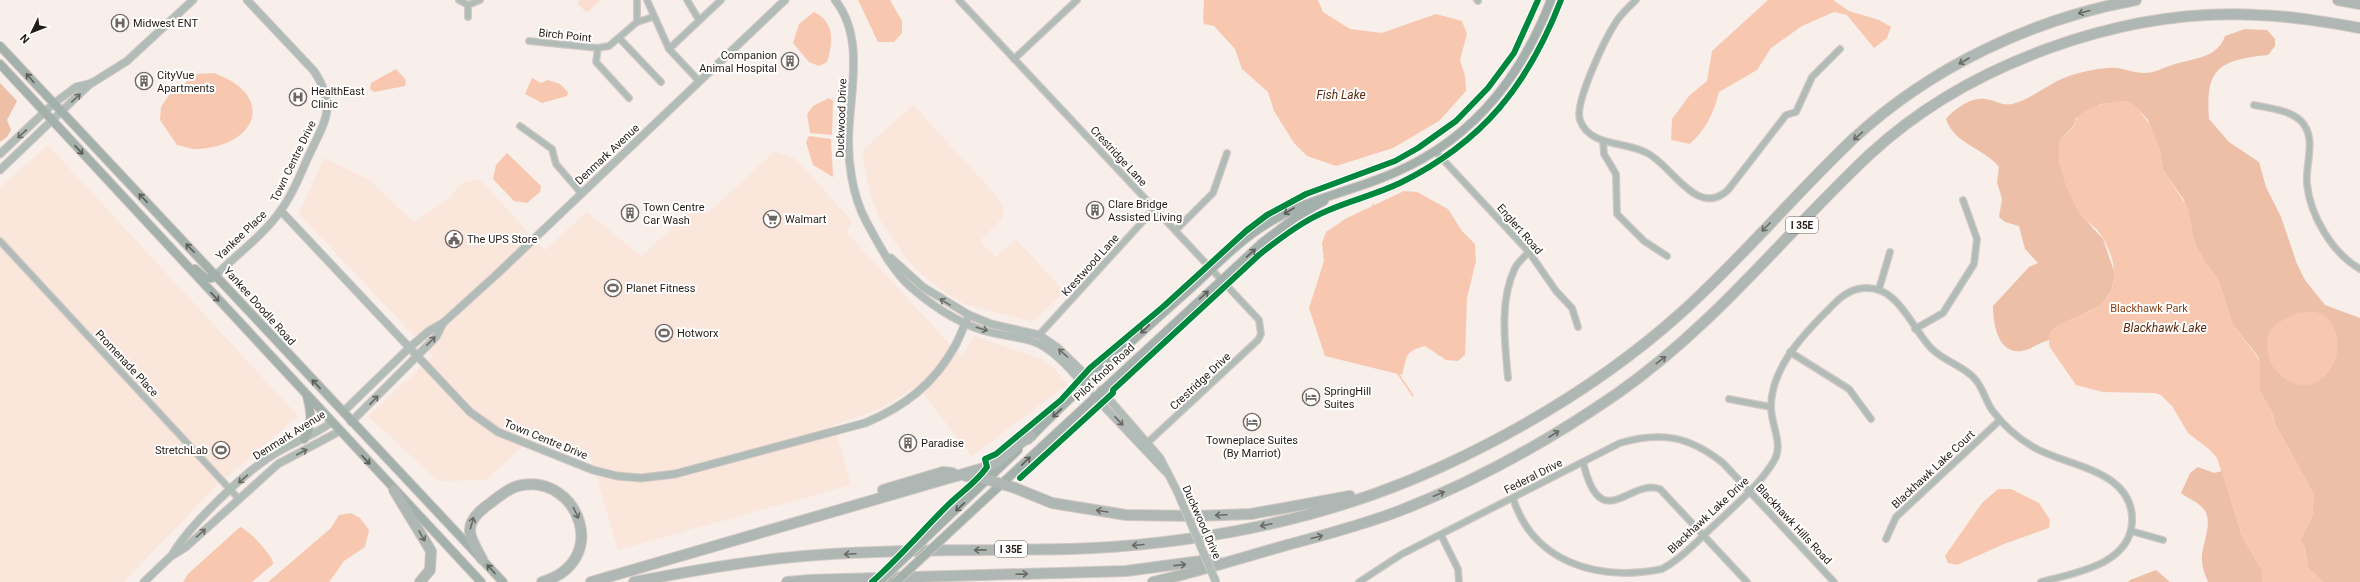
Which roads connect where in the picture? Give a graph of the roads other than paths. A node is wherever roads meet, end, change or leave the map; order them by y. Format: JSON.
{"nodes":[{"id":1,"x":193,"y":0,"type":"edge"},
{"id":2,"x":247,"y":0,"type":"edge"},
{"id":3,"x":459,"y":0,"type":"edge"},
{"id":4,"x":480,"y":0,"type":"edge"},
{"id":5,"x":637,"y":0,"type":"edge"},
{"id":6,"x":647,"y":0,"type":"edge"},
{"id":7,"x":687,"y":0,"type":"edge"},
{"id":8,"x":722,"y":0,"type":"edge"},
{"id":9,"x":785,"y":0,"type":"edge"},
{"id":10,"x":835,"y":0,"type":"edge"},
{"id":11,"x":959,"y":0,"type":"edge"},
{"id":12,"x":1077,"y":0,"type":"edge"},
{"id":13,"x":1551,"y":0,"type":"edge"},
{"id":14,"x":1636,"y":0,"type":"edge"},
{"id":15,"x":2136,"y":0,"type":"edge"},
{"id":16,"x":2338,"y":0,"type":"edge"},
{"id":17,"x":2360,"y":4,"type":"edge"},
{"id":18,"x":468,"y":5,"type":"junction"},
{"id":19,"x":468,"y":17,"type":"dead end"},
{"id":20,"x":653,"y":17,"type":"junction"},
{"id":21,"x":700,"y":20,"type":"junction"},
{"id":22,"x":637,"y":22,"type":"junction"},
{"id":23,"x":2360,"y":28,"type":"edge"},
{"id":24,"x":620,"y":39,"type":"junction"},
{"id":25,"x":529,"y":41,"type":"dead end"},
{"id":26,"x":0,"y":46,"type":"edge"},
{"id":27,"x":598,"y":48,"type":"junction"},
{"id":28,"x":669,"y":49,"type":"junction"},
{"id":29,"x":1840,"y":49,"type":"dead end"},
{"id":30,"x":1014,"y":59,"type":"junction"},
{"id":31,"x":0,"y":64,"type":"edge"},
{"id":32,"x":699,"y":81,"type":"junction"},
{"id":33,"x":661,"y":82,"type":"dead end"},
{"id":34,"x":92,"y":83,"type":"junction"},
{"id":35,"x":629,"y":98,"type":"dead end"},
{"id":36,"x":53,"y":104,"type":"junction"},
{"id":37,"x":2254,"y":105,"type":"dead end"},
{"id":38,"x":44,"y":113,"type":"junction"},
{"id":39,"x":62,"y":114,"type":"junction"},
{"id":40,"x":52,"y":122,"type":"junction"},
{"id":41,"x":520,"y":126,"type":"dead end"},
{"id":42,"x":1603,"y":141,"type":"junction"},
{"id":43,"x":1436,"y":152,"type":"junction"},
{"id":44,"x":1227,"y":153,"type":"dead end"},
{"id":45,"x":0,"y":154,"type":"edge"},
{"id":46,"x":0,"y":170,"type":"edge"},
{"id":47,"x":581,"y":193,"type":"junction"},
{"id":48,"x":1338,"y":193,"type":"junction"},
{"id":49,"x":1963,"y":200,"type":"dead end"},
{"id":50,"x":1155,"y":208,"type":"junction"},
{"id":51,"x":281,"y":211,"type":"junction"},
{"id":52,"x":1176,"y":230,"type":"junction"},
{"id":53,"x":159,"y":237,"type":"junction"},
{"id":54,"x":0,"y":241,"type":"edge"},
{"id":55,"x":1529,"y":252,"type":"junction"},
{"id":56,"x":1890,"y":252,"type":"dead end"},
{"id":57,"x":887,"y":255,"type":"junction"},
{"id":58,"x":1666,"y":256,"type":"dead end"},
{"id":59,"x":1212,"y":269,"type":"junction"},
{"id":60,"x":2360,"y":269,"type":"edge"},
{"id":61,"x":216,"y":275,"type":"junction"},
{"id":62,"x":1222,"y":279,"type":"junction"},
{"id":63,"x":1879,"y":289,"type":"junction"},
{"id":64,"x":969,"y":315,"type":"junction"},
{"id":65,"x":443,"y":323,"type":"junction"},
{"id":66,"x":965,"y":323,"type":"junction"},
{"id":67,"x":1261,"y":327,"type":"joint"},
{"id":68,"x":1578,"y":327,"type":"dead end"},
{"id":69,"x":1916,"y":329,"type":"junction"},
{"id":70,"x":1039,"y":335,"type":"junction"},
{"id":71,"x":409,"y":348,"type":"junction"},
{"id":72,"x":1790,"y":352,"type":"junction"},
{"id":73,"x":416,"y":356,"type":"junction"},
{"id":74,"x":1508,"y":378,"type":"dead end"},
{"id":75,"x":1088,"y":383,"type":"junction"},
{"id":76,"x":1101,"y":390,"type":"junction"},
{"id":77,"x":306,"y":395,"type":"junction"},
{"id":78,"x":1094,"y":396,"type":"junction"},
{"id":79,"x":1729,"y":399,"type":"dead end"},
{"id":80,"x":1771,"y":407,"type":"junction"},
{"id":81,"x":343,"y":412,"type":"junction"},
{"id":82,"x":1871,"y":419,"type":"dead end"},
{"id":83,"x":2000,"y":420,"type":"junction"},
{"id":84,"x":332,"y":422,"type":"junction"},
{"id":85,"x":351,"y":422,"type":"junction"},
{"id":86,"x":340,"y":431,"type":"junction"},
{"id":87,"x":1031,"y":436,"type":"junction"},
{"id":88,"x":304,"y":439,"type":"junction"},
{"id":89,"x":1147,"y":444,"type":"junction"},
{"id":90,"x":1582,"y":462,"type":"junction"},
{"id":91,"x":1723,"y":463,"type":"joint"},
{"id":92,"x":1166,"y":472,"type":"junction"},
{"id":93,"x":959,"y":476,"type":"junction"},
{"id":94,"x":988,"y":481,"type":"junction"},
{"id":95,"x":1001,"y":484,"type":"junction"},
{"id":96,"x":231,"y":490,"type":"junction"},
{"id":97,"x":394,"y":490,"type":"junction"},
{"id":98,"x":1384,"y":490,"type":"junction"},
{"id":99,"x":1750,"y":492,"type":"junction"},
{"id":100,"x":1512,"y":498,"type":"junction"},
{"id":101,"x":239,"y":499,"type":"junction"},
{"id":102,"x":2131,"y":532,"type":"junction"},
{"id":103,"x":1441,"y":535,"type":"junction"},
{"id":104,"x":1704,"y":535,"type":"junction"},
{"id":105,"x":1886,"y":539,"type":"dead end"},
{"id":106,"x":2163,"y":540,"type":"dead end"},
{"id":107,"x":1279,"y":548,"type":"junction"},
{"id":108,"x":170,"y":557,"type":"junction"},
{"id":109,"x":482,"y":559,"type":"junction"},
{"id":110,"x":1563,"y":566,"type":"dead end"},
{"id":111,"x":1625,"y":579,"type":"dead end"},
{"id":112,"x":502,"y":581,"type":"edge"},
{"id":113,"x":144,"y":582,"type":"edge"},
{"id":114,"x":420,"y":582,"type":"edge"},
{"id":115,"x":481,"y":582,"type":"edge"},
{"id":116,"x":542,"y":582,"type":"edge"},
{"id":117,"x":590,"y":582,"type":"edge"},
{"id":118,"x":634,"y":582,"type":"edge"},
{"id":119,"x":787,"y":582,"type":"edge"},
{"id":120,"x":879,"y":582,"type":"edge"},
{"id":121,"x":896,"y":582,"type":"edge"},
{"id":122,"x":1153,"y":582,"type":"edge"},
{"id":123,"x":1216,"y":582,"type":"edge"},
{"id":124,"x":1359,"y":582,"type":"edge"},
{"id":125,"x":1459,"y":582,"type":"edge"},
{"id":126,"x":1747,"y":582,"type":"edge"},
{"id":127,"x":1834,"y":582,"type":"edge"},
{"id":128,"x":2041,"y":582,"type":"edge"}],
"edges":[{"from":1,"to":34,"type":"street"},
{"from":2,"to":51,"type":"street","name":"Town Centre Drive"},
{"from":3,"to":18,"type":"street"},
{"from":4,"to":18,"type":"street"},
{"from":5,"to":22,"type":"street"},
{"from":6,"to":20,"type":"street"},
{"from":7,"to":21,"type":"street"},
{"from":8,"to":21,"type":"street"},
{"from":9,"to":32,"type":"street","name":"Denmark Avenue"},
{"from":10,"to":57,"type":"street","name":"Duckwood Drive"},
{"from":11,"to":30,"type":"street","name":"Crestridge Lane"},
{"from":12,"to":30,"type":"street"},
{"from":13,"to":43,"type":"main road","name":"Pilot Knob Road"},
{"from":14,"to":42,"type":"street"},
{"from":15,"to":98,"type":"highway","number":"I 35E","one_way":true},
{"from":16,"to":17,"type":"highway"},
{"from":18,"to":19,"type":"street"},
{"from":20,"to":22,"type":"street","name":"Birch Point"},
{"from":20,"to":28,"type":"street"},
{"from":21,"to":28,"type":"street"},
{"from":22,"to":24,"type":"street","name":"Birch Point"},
{"from":107,"to":23,"type":"highway","number":"I 35E","one_way":true},
{"from":24,"to":27,"type":"street","name":"Birch Point"},
{"from":24,"to":33,"type":"street"},
{"from":25,"to":27,"type":"street","name":"Birch Point"},
{"from":36,"to":26,"type":"main road","name":"Yankee Doodle Road","one_way":true},
{"from":27,"to":35,"type":"street","name":"Birch Point"},
{"from":28,"to":32,"type":"street"},
{"from":29,"to":42,"type":"street"},
{"from":30,"to":50,"type":"street","name":"Crestridge Lane"},
{"from":31,"to":38,"type":"main road"},
{"from":32,"to":47,"type":"street","name":"Denmark Avenue"},
{"from":34,"to":36,"type":"street"},
{"from":39,"to":34,"type":"street","one_way":true},
{"from":36,"to":38,"type":"street"},
{"from":36,"to":39,"type":"main road","name":"Yankee Doodle Road"},
{"from":37,"to":60,"type":"street"},
{"from":38,"to":40,"type":"main road"},
{"from":38,"to":45,"type":"street","one_way":true},
{"from":39,"to":40,"type":"street"},
{"from":61,"to":39,"type":"main road","name":"Yankee Doodle Road","one_way":true},
{"from":40,"to":46,"type":"street"},
{"from":40,"to":53,"type":"main road","one_way":true},
{"from":41,"to":47,"type":"street"},
{"from":42,"to":58,"type":"street"},
{"from":43,"to":48,"type":"main road","name":"Pilot Knob Road"},
{"from":43,"to":55,"type":"street","name":"Englert Road"},
{"from":44,"to":52,"type":"street"},
{"from":47,"to":65,"type":"street","name":"Denmark Avenue"},
{"from":48,"to":59,"type":"main road","name":"Pilot Knob Road","one_way":true},
{"from":62,"to":48,"type":"main road","name":"Pilot Knob Road","one_way":true},
{"from":49,"to":69,"type":"street"},
{"from":50,"to":52,"type":"street","name":"Crestridge Lane"},
{"from":50,"to":70,"type":"street","name":"Krestwood Lane"},
{"from":51,"to":61,"type":"street","name":"Yankee Place"},
{"from":51,"to":71,"type":"street","name":"Town Centre Drive"},
{"from":52,"to":59,"type":"street","name":"Crestridge Lane"},
{"from":53,"to":61,"type":"main road"},
{"from":53,"to":77,"type":"main road","one_way":true},
{"from":54,"to":96,"type":"street","name":"Promenade Place"},
{"from":55,"to":68,"type":"street","name":"Englert Road"},
{"from":55,"to":74,"type":"street"},
{"from":56,"to":63,"type":"street"},
{"from":64,"to":57,"type":"street","name":"Duckwood Drive","one_way":true},
{"from":57,"to":66,"type":"street","name":"Duckwood Drive"},
{"from":59,"to":62,"type":"street","name":"Crestridge Lane"},
{"from":59,"to":75,"type":"main road","name":"Pilot Knob Road","one_way":true},
{"from":81,"to":61,"type":"main road","name":"Yankee Doodle Road","one_way":true},
{"from":62,"to":67,"type":"street","name":"Crestridge Lane"},
{"from":76,"to":62,"type":"main road","name":"Pilot Knob Road","one_way":true},
{"from":63,"to":69,"type":"street"},
{"from":63,"to":72,"type":"street","name":"Blackhawk Lake Drive"},
{"from":64,"to":66,"type":"street","name":"Town Centre Drive"},
{"from":64,"to":70,"type":"street","name":"Duckwood Drive"},
{"from":65,"to":71,"type":"street","name":"Denmark Avenue"},
{"from":73,"to":65,"type":"street","name":"Denmark Avenue","one_way":true},
{"from":66,"to":73,"type":"street","name":"Town Centre Drive"},
{"from":66,"to":75,"type":"street","name":"Duckwood Drive","one_way":true},
{"from":67,"to":89,"type":"street","name":"Crestridge Drive"},
{"from":69,"to":83,"type":"street"},
{"from":75,"to":70,"type":"street","name":"Duckwood Drive","one_way":true},
{"from":71,"to":73,"type":"street","name":"Town Centre Drive"},
{"from":71,"to":81,"type":"street","name":"Denmark Avenue"},
{"from":72,"to":80,"type":"street","name":"Blackhawk Lake Drive"},
{"from":72,"to":82,"type":"street"},
{"from":85,"to":73,"type":"street","name":"Denmark Avenue","one_way":true},
{"from":75,"to":76,"type":"main road","name":"Duckwood Drive"},
{"from":75,"to":78,"type":"main road","name":"Duckwood Drive"},
{"from":75,"to":87,"type":"main road","name":"Pilot Knob Road","one_way":true},
{"from":76,"to":78,"type":"main road","name":"Pilot Knob Road"},
{"from":76,"to":89,"type":"street","name":"Duckwood Drive"},
{"from":77,"to":84,"type":"main road"},
{"from":77,"to":88,"type":"main road"},
{"from":78,"to":92,"type":"street","name":"Duckwood Drive","one_way":true},
{"from":95,"to":78,"type":"main road","name":"Pilot Knob Road","one_way":true},
{"from":79,"to":80,"type":"street"},
{"from":80,"to":99,"type":"street","name":"Blackhawk Lake Drive"},
{"from":81,"to":84,"type":"main road","name":"Denmark Avenue"},
{"from":81,"to":85,"type":"main road","name":"Yankee Doodle Road"},
{"from":83,"to":102,"type":"street"},
{"from":83,"to":105,"type":"street","name":"Blackhawk Lake Court"},
{"from":84,"to":86,"type":"main road"},
{"from":84,"to":88,"type":"street","name":"Denmark Avenue"},
{"from":85,"to":86,"type":"main road","name":"Denmark Avenue"},
{"from":85,"to":109,"type":"main road","name":"Yankee Doodle Road"},
{"from":86,"to":97,"type":"main road","one_way":true},
{"from":101,"to":86,"type":"street","name":"Denmark Avenue","one_way":true},
{"from":87,"to":93,"type":"highway"},
{"from":87,"to":94,"type":"main road","name":"Pilot Knob Road"},
{"from":88,"to":96,"type":"street","name":"Denmark Avenue","one_way":true},
{"from":89,"to":92,"type":"street","name":"Duckwood Drive"},
{"from":90,"to":91,"type":"street","name":"Federal Drive"},
{"from":90,"to":100,"type":"street","name":"Federal Drive"},
{"from":90,"to":104,"type":"street"},
{"from":91,"to":99,"type":"street","name":"Blackhawk Hills Road"},
{"from":92,"to":123,"type":"street","name":"Duckwood Drive","bridge":true},
{"from":93,"to":94,"type":"highway"},
{"from":93,"to":117,"type":"highway"},
{"from":94,"to":95,"type":"highway"},
{"from":94,"to":120,"type":"main road","name":"Pilot Knob Road","one_way":true,"bridge":true},
{"from":98,"to":95,"type":"highway","one_way":true},
{"from":95,"to":121,"type":"main road","name":"Pilot Knob Road","bridge":true},
{"from":96,"to":101,"type":"street","name":"Promenade Place"},
{"from":96,"to":108,"type":"street","name":"Denmark Avenue"},
{"from":97,"to":114,"type":"highway","one_way":true},
{"from":97,"to":115,"type":"main road"},
{"from":98,"to":118,"type":"highway","number":"I 35E","one_way":true},
{"from":99,"to":104,"type":"street","name":"Blackhawk Lake Drive"},
{"from":99,"to":127,"type":"street","name":"Blackhawk Hills Road"},
{"from":100,"to":103,"type":"street","name":"Federal Drive"},
{"from":100,"to":110,"type":"street"},
{"from":108,"to":101,"type":"street","name":"Denmark Avenue","one_way":true},
{"from":102,"to":106,"type":"street"},
{"from":102,"to":128,"type":"street"},
{"from":103,"to":124,"type":"street","name":"Federal Drive"},
{"from":103,"to":125,"type":"street"},
{"from":104,"to":111,"type":"street","name":"Blackhawk Lake Drive"},
{"from":104,"to":126,"type":"street"},
{"from":119,"to":107,"type":"highway","number":"I 35E","one_way":true},
{"from":107,"to":122,"type":"highway"},
{"from":108,"to":113,"type":"street","name":"Denmark Avenue"},
{"from":112,"to":109,"type":"main road","name":"Yankee Doodle Road","one_way":true},
{"from":109,"to":116,"type":"highway","one_way":true}]}
